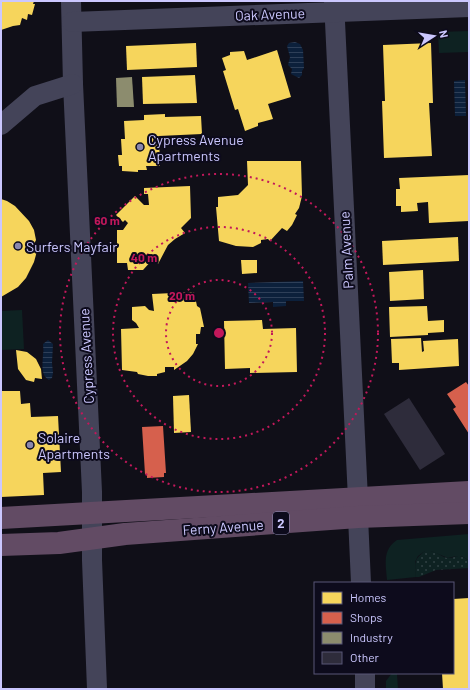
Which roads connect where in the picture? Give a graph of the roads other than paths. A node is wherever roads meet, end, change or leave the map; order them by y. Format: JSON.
{"nodes":[{"id":1,"x":71,"y":1,"type":"edge"},
{"id":2,"x":334,"y":6,"type":"edge"},
{"id":3,"x":469,"y":7,"type":"edge"},
{"id":4,"x":72,"y":22,"type":"junction"},
{"id":5,"x":73,"y":84,"type":"junction"},
{"id":6,"x":1,"y":125,"type":"edge"},
{"id":7,"x":469,"y":492,"type":"edge"},
{"id":8,"x":358,"y":508,"type":"junction"},
{"id":9,"x":93,"y":513,"type":"junction"},
{"id":10,"x":469,"y":513,"type":"edge"},
{"id":11,"x":1,"y":518,"type":"edge"},
{"id":12,"x":93,"y":539,"type":"junction"},
{"id":13,"x":1,"y":545,"type":"edge"},
{"id":14,"x":362,"y":582,"type":"edge"},
{"id":15,"x":365,"y":674,"type":"edge"},
{"id":16,"x":97,"y":689,"type":"edge"},
{"id":17,"x":366,"y":689,"type":"edge"}],
"edges":[{"from":1,"to":4,"type":"street","name":"Cypress Avenue"},
{"from":2,"to":3,"type":"street","name":"Oak Avenue"},
{"from":2,"to":4,"type":"street","name":"Oak Avenue"},
{"from":2,"to":8,"type":"street","name":"Palm Avenue"},
{"from":4,"to":5,"type":"street","name":"Cypress Avenue"},
{"from":5,"to":6,"type":"street"},
{"from":5,"to":9,"type":"street","name":"Cypress Avenue"},
{"from":7,"to":8,"type":"highway","name":"Ferny Avenue","number":"2"},
{"from":8,"to":9,"type":"highway","name":"Ferny Avenue","number":"2"},
{"from":8,"to":10,"type":"highway","name":"Ferny Avenue","number":"2"},
{"from":8,"to":12,"type":"highway","name":"Ferny Avenue","number":"2"},
{"from":8,"to":14,"type":"street","name":"Palm Avenue"},
{"from":9,"to":11,"type":"highway","name":"Ferny Avenue","number":"2"},
{"from":9,"to":12,"type":"street","name":"Cypress Avenue"},
{"from":12,"to":13,"type":"highway","name":"Ferny Avenue","number":"2"},
{"from":12,"to":16,"type":"street","name":"Cypress Avenue"},
{"from":15,"to":17,"type":"street"}]}
